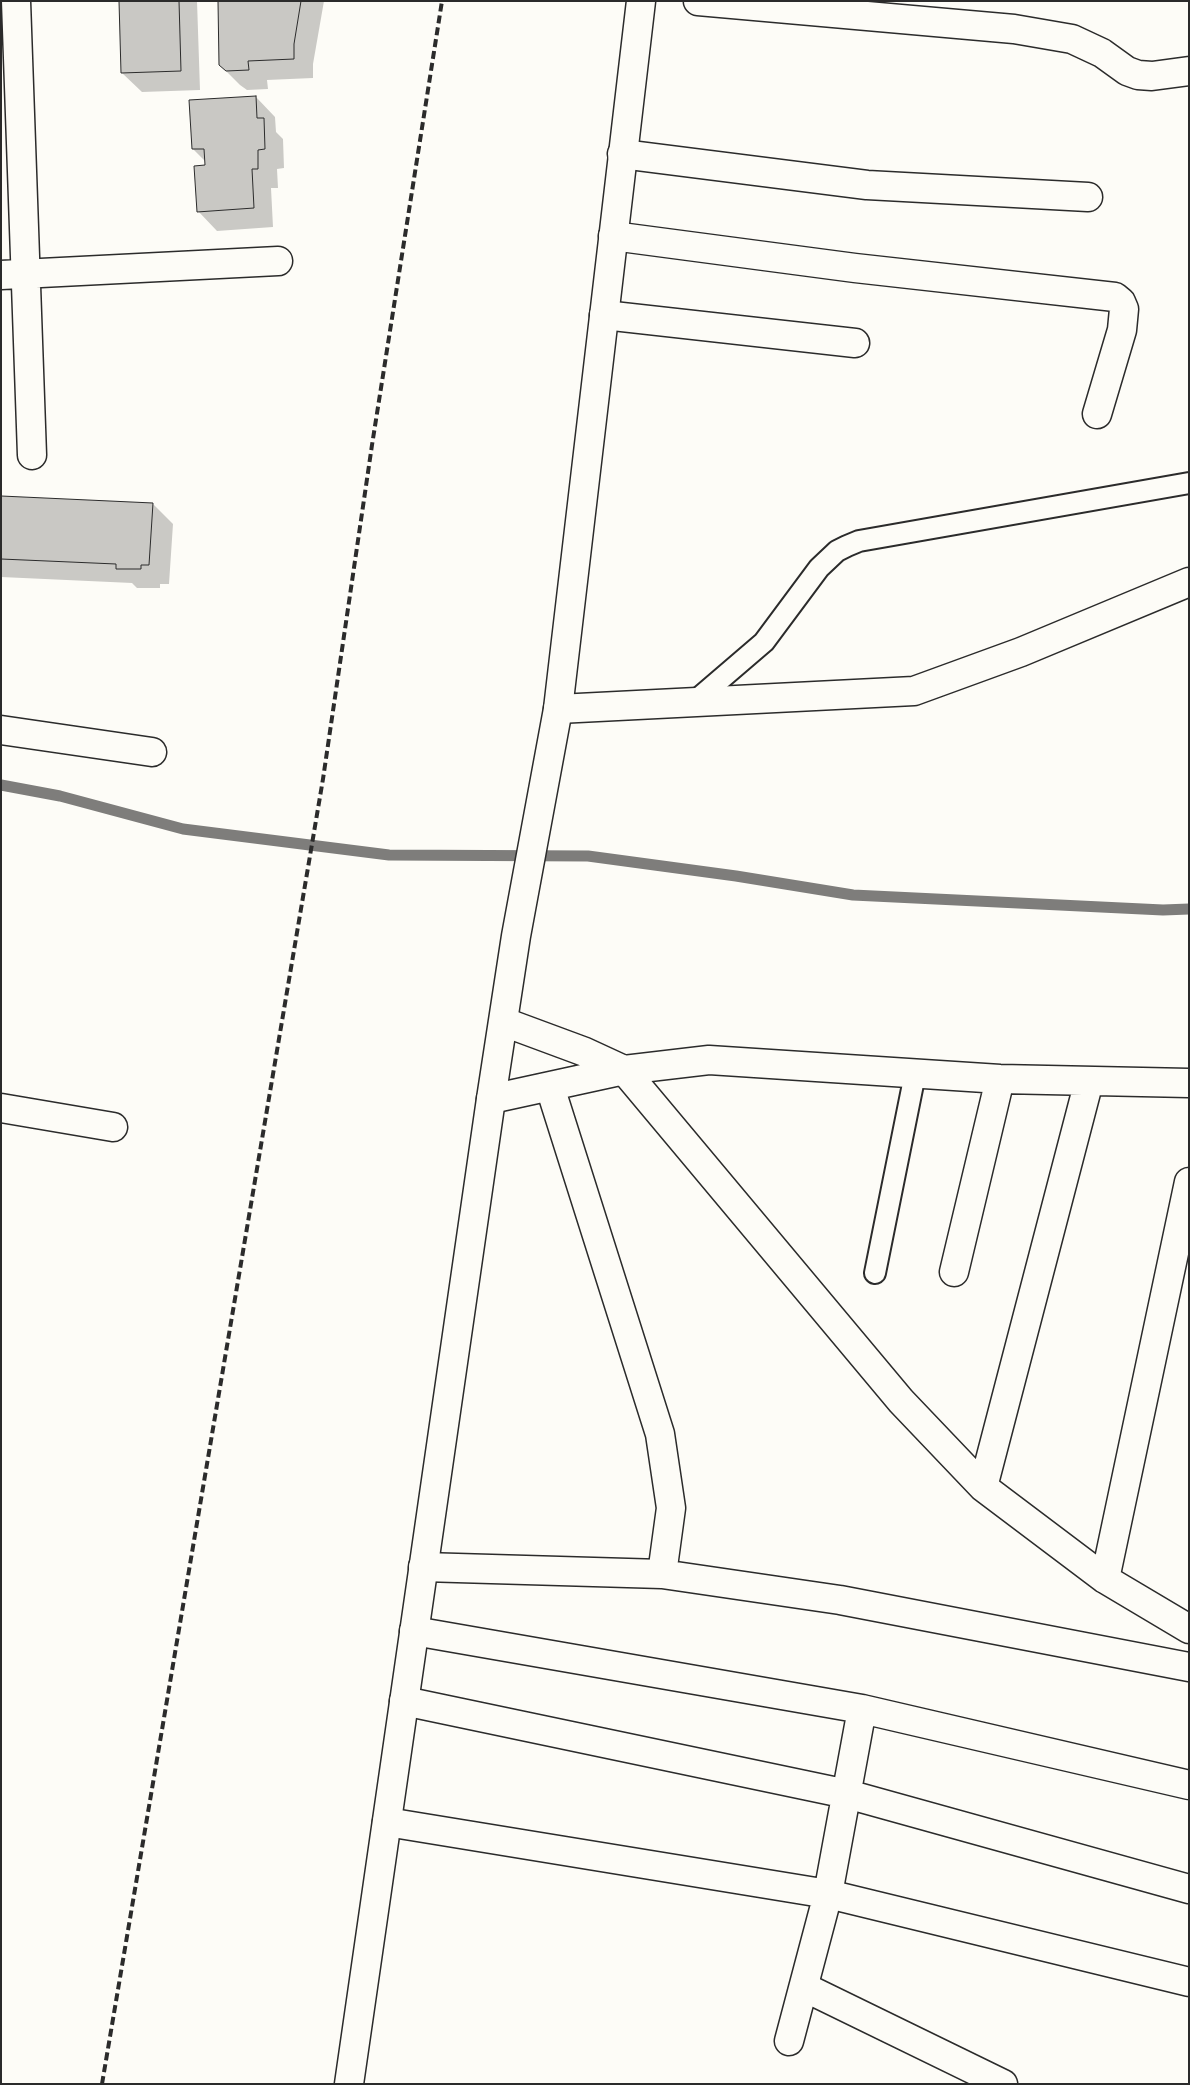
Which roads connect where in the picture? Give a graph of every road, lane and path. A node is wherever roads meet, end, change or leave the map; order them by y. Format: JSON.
{"nodes":[{"id":1,"x":16,"y":1,"type":"edge"},
{"id":2,"x":642,"y":1,"type":"edge"},
{"id":3,"x":698,"y":1,"type":"edge"},
{"id":4,"x":1189,"y":71,"type":"edge"},
{"id":5,"x":622,"y":154,"type":"junction"},
{"id":6,"x":1088,"y":197,"type":"dead end"},
{"id":7,"x":613,"y":236,"type":"junction"},
{"id":8,"x":278,"y":261,"type":"dead end"},
{"id":9,"x":14,"y":275,"type":"edge"},
{"id":10,"x":604,"y":315,"type":"junction"},
{"id":11,"x":855,"y":343,"type":"dead end"},
{"id":12,"x":1097,"y":414,"type":"dead end"},
{"id":13,"x":32,"y":455,"type":"dead end"},
{"id":14,"x":1189,"y":483,"type":"edge"},
{"id":15,"x":1189,"y":582,"type":"edge"},
{"id":16,"x":694,"y":702,"type":"junction"},
{"id":17,"x":558,"y":709,"type":"junction"},
{"id":18,"x":1,"y":730,"type":"edge"},
{"id":19,"x":152,"y":752,"type":"dead end"},
{"id":20,"x":504,"y":1022,"type":"junction"},
{"id":21,"x":624,"y":1070,"type":"junction"},
{"id":22,"x":915,"y":1074,"type":"junction"},
{"id":23,"x":1000,"y":1079,"type":"junction"},
{"id":24,"x":1089,"y":1081,"type":"junction"},
{"id":25,"x":1189,"y":1083,"type":"edge"},
{"id":26,"x":550,"y":1087,"type":"junction"},
{"id":27,"x":491,"y":1099,"type":"junction"},
{"id":28,"x":1,"y":1108,"type":"edge"},
{"id":29,"x":113,"y":1128,"type":"dead end"},
{"id":30,"x":1189,"y":1182,"type":"edge"},
{"id":31,"x":954,"y":1272,"type":"dead end"},
{"id":32,"x":875,"y":1273,"type":"dead end"},
{"id":33,"x":983,"y":1486,"type":"junction"},
{"id":34,"x":423,"y":1567,"type":"junction"},
{"id":35,"x":662,"y":1574,"type":"junction"},
{"id":36,"x":1105,"y":1579,"type":"junction"},
{"id":37,"x":1189,"y":1629,"type":"edge"},
{"id":38,"x":414,"y":1631,"type":"junction"},
{"id":39,"x":1189,"y":1667,"type":"edge"},
{"id":40,"x":404,"y":1701,"type":"junction"},
{"id":41,"x":862,"y":1709,"type":"junction"},
{"id":42,"x":1189,"y":1785,"type":"edge"},
{"id":43,"x":847,"y":1794,"type":"junction"},
{"id":44,"x":386,"y":1822,"type":"junction"},
{"id":45,"x":1189,"y":1889,"type":"edge"},
{"id":46,"x":828,"y":1894,"type":"junction"},
{"id":47,"x":1189,"y":1982,"type":"edge"},
{"id":48,"x":804,"y":1987,"type":"junction"},
{"id":49,"x":789,"y":2041,"type":"dead end"},
{"id":50,"x":349,"y":2084,"type":"edge"},
{"id":51,"x":1003,"y":2084,"type":"edge"}],
"edges":[{"from":1,"to":9,"type":"street"},
{"from":2,"to":5,"type":"street"},
{"from":3,"to":4,"type":"street"},
{"from":5,"to":6,"type":"street"},
{"from":5,"to":7,"type":"street"},
{"from":7,"to":10,"type":"street"},
{"from":7,"to":12,"type":"street"},
{"from":8,"to":9,"type":"street"},
{"from":9,"to":13,"type":"street"},
{"from":10,"to":11,"type":"street"},
{"from":10,"to":17,"type":"street"},
{"from":14,"to":16,"type":"lane"},
{"from":15,"to":16,"type":"street"},
{"from":16,"to":17,"type":"street"},
{"from":17,"to":20,"type":"street"},
{"from":18,"to":19,"type":"street"},
{"from":20,"to":21,"type":"street"},
{"from":20,"to":27,"type":"street"},
{"from":21,"to":22,"type":"street"},
{"from":21,"to":26,"type":"street"},
{"from":21,"to":33,"type":"street"},
{"from":22,"to":23,"type":"street"},
{"from":22,"to":32,"type":"lane"},
{"from":23,"to":24,"type":"street"},
{"from":23,"to":31,"type":"street"},
{"from":24,"to":25,"type":"street"},
{"from":24,"to":33,"type":"street"},
{"from":26,"to":27,"type":"street"},
{"from":26,"to":35,"type":"street"},
{"from":27,"to":34,"type":"street"},
{"from":28,"to":29,"type":"street"},
{"from":30,"to":36,"type":"street"},
{"from":33,"to":36,"type":"street"},
{"from":34,"to":35,"type":"street"},
{"from":34,"to":38,"type":"street"},
{"from":35,"to":39,"type":"street"},
{"from":36,"to":37,"type":"street"},
{"from":38,"to":40,"type":"street"},
{"from":38,"to":41,"type":"street"},
{"from":40,"to":43,"type":"street"},
{"from":40,"to":44,"type":"street"},
{"from":41,"to":42,"type":"street"},
{"from":41,"to":43,"type":"street"},
{"from":43,"to":45,"type":"street"},
{"from":43,"to":46,"type":"street"},
{"from":44,"to":46,"type":"street"},
{"from":44,"to":50,"type":"street"},
{"from":46,"to":47,"type":"street"},
{"from":46,"to":48,"type":"street"},
{"from":48,"to":49,"type":"street"},
{"from":48,"to":51,"type":"street"}]}
